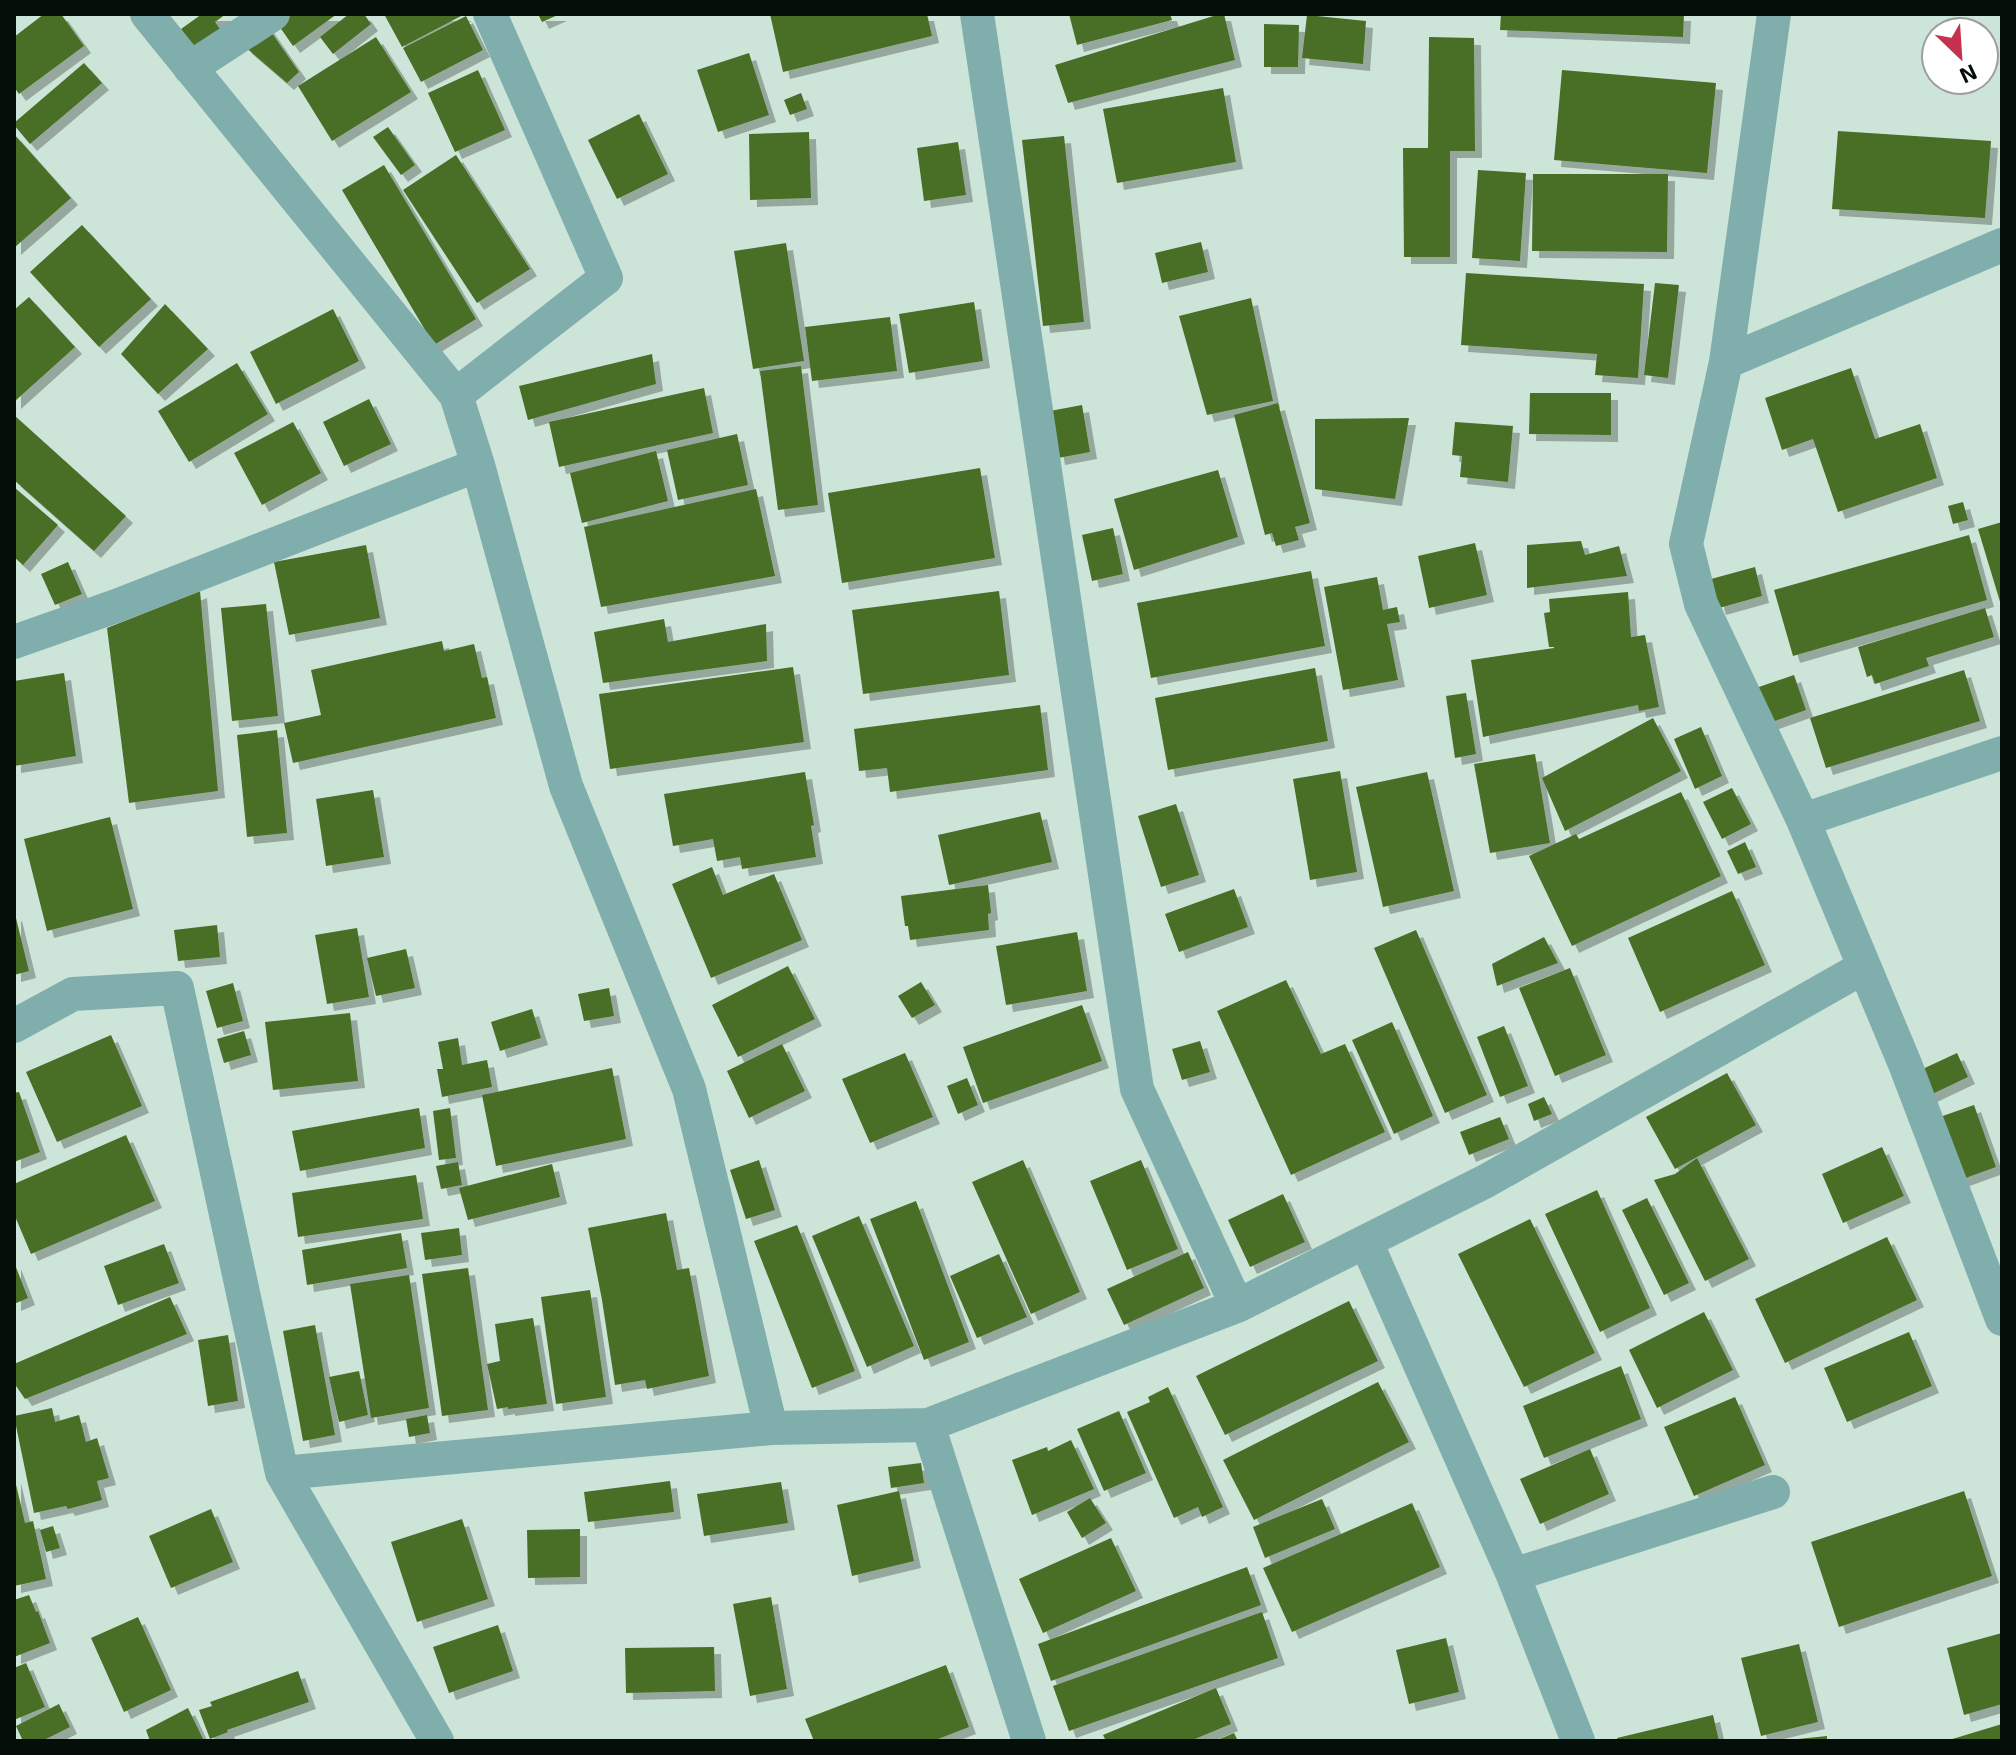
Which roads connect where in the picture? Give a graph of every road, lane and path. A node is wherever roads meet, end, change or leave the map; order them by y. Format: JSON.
{"nodes":[{"id":1,"x":147,"y":14,"type":"edge"},
{"id":2,"x":273,"y":14,"type":"edge"},
{"id":3,"x":490,"y":14,"type":"edge"},
{"id":4,"x":977,"y":14,"type":"edge"},
{"id":5,"x":1774,"y":14,"type":"edge"},
{"id":6,"x":190,"y":68,"type":"junction"},
{"id":7,"x":2002,"y":245,"type":"edge"},
{"id":8,"x":1726,"y":362,"type":"junction"},
{"id":9,"x":456,"y":395,"type":"junction"},
{"id":10,"x":478,"y":465,"type":"junction"},
{"id":11,"x":14,"y":642,"type":"edge"},
{"id":12,"x":2002,"y":753,"type":"edge"},
{"id":13,"x":1803,"y":820,"type":"junction"},
{"id":14,"x":1864,"y":967,"type":"junction"},
{"id":15,"x":14,"y":1026,"type":"edge"},
{"id":16,"x":1366,"y":1242,"type":"junction"},
{"id":17,"x":1237,"y":1306,"type":"junction"},
{"id":18,"x":2002,"y":1319,"type":"edge"},
{"id":19,"x":928,"y":1425,"type":"junction"},
{"id":20,"x":771,"y":1428,"type":"junction"},
{"id":21,"x":282,"y":1473,"type":"junction"},
{"id":22,"x":1773,"y":1492,"type":"dead end"},
{"id":23,"x":1513,"y":1575,"type":"junction"},
{"id":24,"x":437,"y":1741,"type":"edge"},
{"id":25,"x":1029,"y":1741,"type":"edge"},
{"id":26,"x":1578,"y":1741,"type":"edge"}],
"edges":[{"from":1,"to":6,"type":"street"},
{"from":2,"to":6,"type":"street"},
{"from":3,"to":9,"type":"street"},
{"from":4,"to":17,"type":"street"},
{"from":5,"to":8,"type":"street"},
{"from":6,"to":9,"type":"street"},
{"from":7,"to":8,"type":"street"},
{"from":8,"to":13,"type":"street"},
{"from":9,"to":10,"type":"street"},
{"from":10,"to":11,"type":"street"},
{"from":10,"to":20,"type":"street"},
{"from":12,"to":13,"type":"street"},
{"from":13,"to":14,"type":"street"},
{"from":14,"to":16,"type":"street"},
{"from":14,"to":18,"type":"street"},
{"from":15,"to":21,"type":"street"},
{"from":16,"to":17,"type":"street"},
{"from":16,"to":23,"type":"street"},
{"from":17,"to":19,"type":"street"},
{"from":19,"to":20,"type":"street"},
{"from":19,"to":25,"type":"street"},
{"from":20,"to":21,"type":"street"},
{"from":21,"to":24,"type":"street"},
{"from":22,"to":23,"type":"street"},
{"from":23,"to":26,"type":"street"}]}
